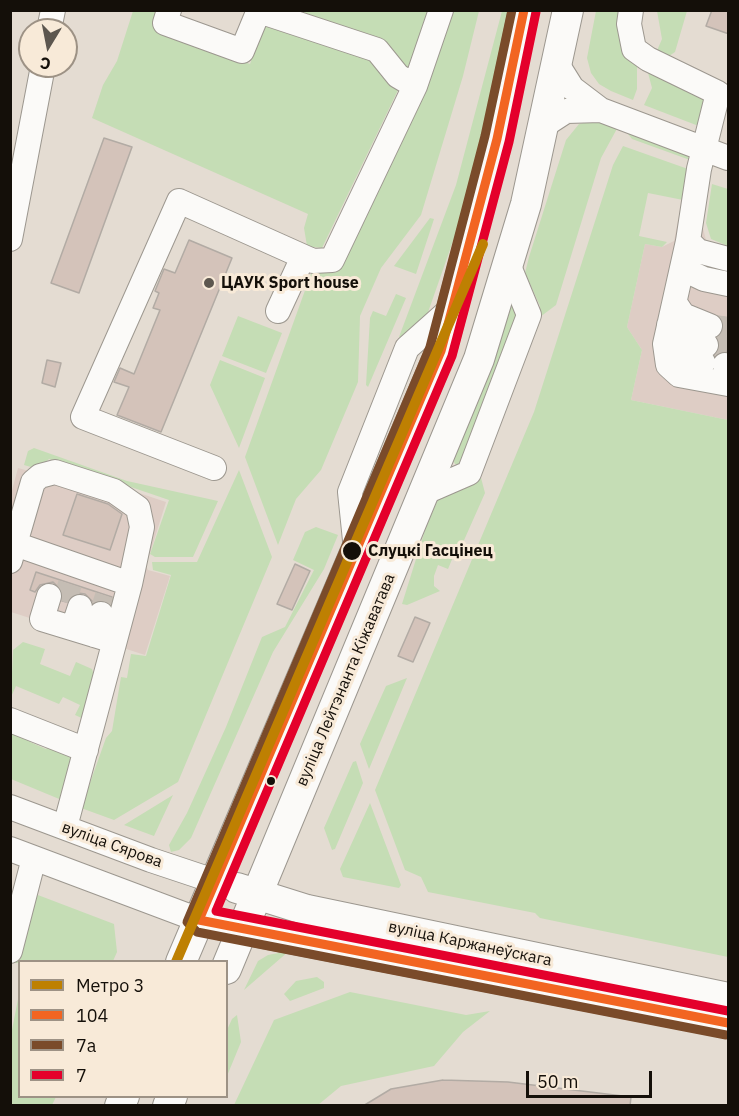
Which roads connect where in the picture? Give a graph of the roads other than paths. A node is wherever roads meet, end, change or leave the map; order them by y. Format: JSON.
{"nodes":[{"id":1,"x":170,"y":10,"type":"edge"},
{"id":2,"x":441,"y":10,"type":"edge"},
{"id":3,"x":524,"y":10,"type":"edge"},
{"id":4,"x":568,"y":10,"type":"edge"},
{"id":5,"x":631,"y":10,"type":"edge"},
{"id":6,"x":259,"y":11,"type":"edge"},
{"id":7,"x":557,"y":64,"type":"junction"},
{"id":8,"x":41,"y":78,"type":"edge"},
{"id":9,"x":415,"y":86,"type":"junction"},
{"id":10,"x":601,"y":110,"type":"junction"},
{"id":11,"x":546,"y":124,"type":"junction"},
{"id":12,"x":704,"y":149,"type":"junction"},
{"id":13,"x":729,"y":158,"type":"edge"},
{"id":14,"x":10,"y":239,"type":"edge"},
{"id":15,"x":688,"y":241,"type":"junction"},
{"id":16,"x":303,"y":257,"type":"junction"},
{"id":17,"x":729,"y":259,"type":"edge"},
{"id":18,"x":683,"y":269,"type":"junction"},
{"id":19,"x":729,"y":284,"type":"edge"},
{"id":20,"x":278,"y":311,"type":"dead end"},
{"id":21,"x":670,"y":324,"type":"junction"},
{"id":22,"x":720,"y":356,"type":"edge"},
{"id":23,"x":214,"y":468,"type":"dead end"},
{"id":24,"x":13,"y":553,"type":"edge"},
{"id":25,"x":83,"y":597,"type":"junction"},
{"id":26,"x":10,"y":720,"type":"edge"},
{"id":27,"x":86,"y":750,"type":"junction"},
{"id":28,"x":10,"y":807,"type":"edge"},
{"id":29,"x":65,"y":827,"type":"junction"},
{"id":30,"x":10,"y":849,"type":"edge"},
{"id":31,"x":34,"y":858,"type":"junction"},
{"id":32,"x":214,"y":880,"type":"junction"},
{"id":33,"x":256,"y":894,"type":"junction"},
{"id":34,"x":199,"y":920,"type":"junction"},
{"id":35,"x":242,"y":930,"type":"junction"},
{"id":36,"x":10,"y":951,"type":"edge"},
{"id":37,"x":182,"y":960,"type":"edge"},
{"id":38,"x":228,"y":964,"type":"edge"},
{"id":39,"x":729,"y":998,"type":"edge"},
{"id":40,"x":729,"y":1023,"type":"edge"}],
"edges":[{"from":1,"to":6,"type":"street"},
{"from":2,"to":9,"type":"street"},
{"from":3,"to":32,"type":"main road"},
{"from":4,"to":7,"type":"main road","name":"вуліца Лейтэнанта Кіжаватава"},
{"from":5,"to":12,"type":"street"},
{"from":6,"to":9,"type":"street"},
{"from":7,"to":10,"type":"street"},
{"from":7,"to":11,"type":"main road","name":"вуліца Лейтэнанта Кіжаватава"},
{"from":8,"to":14,"type":"street"},
{"from":9,"to":16,"type":"street"},
{"from":10,"to":11,"type":"street"},
{"from":10,"to":12,"type":"street"},
{"from":11,"to":33,"type":"main road","name":"вуліца Лейтэнанта Кіжаватава"},
{"from":12,"to":13,"type":"street"},
{"from":12,"to":15,"type":"street"},
{"from":15,"to":17,"type":"street"},
{"from":15,"to":18,"type":"street"},
{"from":16,"to":20,"type":"street"},
{"from":16,"to":23,"type":"street"},
{"from":18,"to":19,"type":"street"},
{"from":18,"to":21,"type":"street"},
{"from":21,"to":22,"type":"street"},
{"from":21,"to":22,"type":"street"},
{"from":21,"to":22,"type":"street"},
{"from":24,"to":25,"type":"street"},
{"from":24,"to":25,"type":"street"},
{"from":25,"to":27,"type":"street"},
{"from":26,"to":27,"type":"street"},
{"from":27,"to":29,"type":"street"},
{"from":28,"to":29,"type":"street","name":"вуліца Сярова"},
{"from":29,"to":32,"type":"street","name":"вуліца Сярова"},
{"from":30,"to":31,"type":"street"},
{"from":31,"to":34,"type":"street"},
{"from":31,"to":36,"type":"street"},
{"from":32,"to":33,"type":"main road","name":"вуліца Каржанеўскага"},
{"from":32,"to":34,"type":"main road"},
{"from":33,"to":35,"type":"main road","name":"вуліца Лейтэнанта Кіжаватава"},
{"from":33,"to":39,"type":"main road","name":"вуліца Каржанеўскага"},
{"from":34,"to":35,"type":"main road","name":"вуліца Каржанеўскага"},
{"from":34,"to":37,"type":"main road"},
{"from":35,"to":38,"type":"main road","name":"вуліца Лейтэнанта Кіжаватава"},
{"from":35,"to":40,"type":"main road","name":"вуліца Каржанеўскага"}]}
